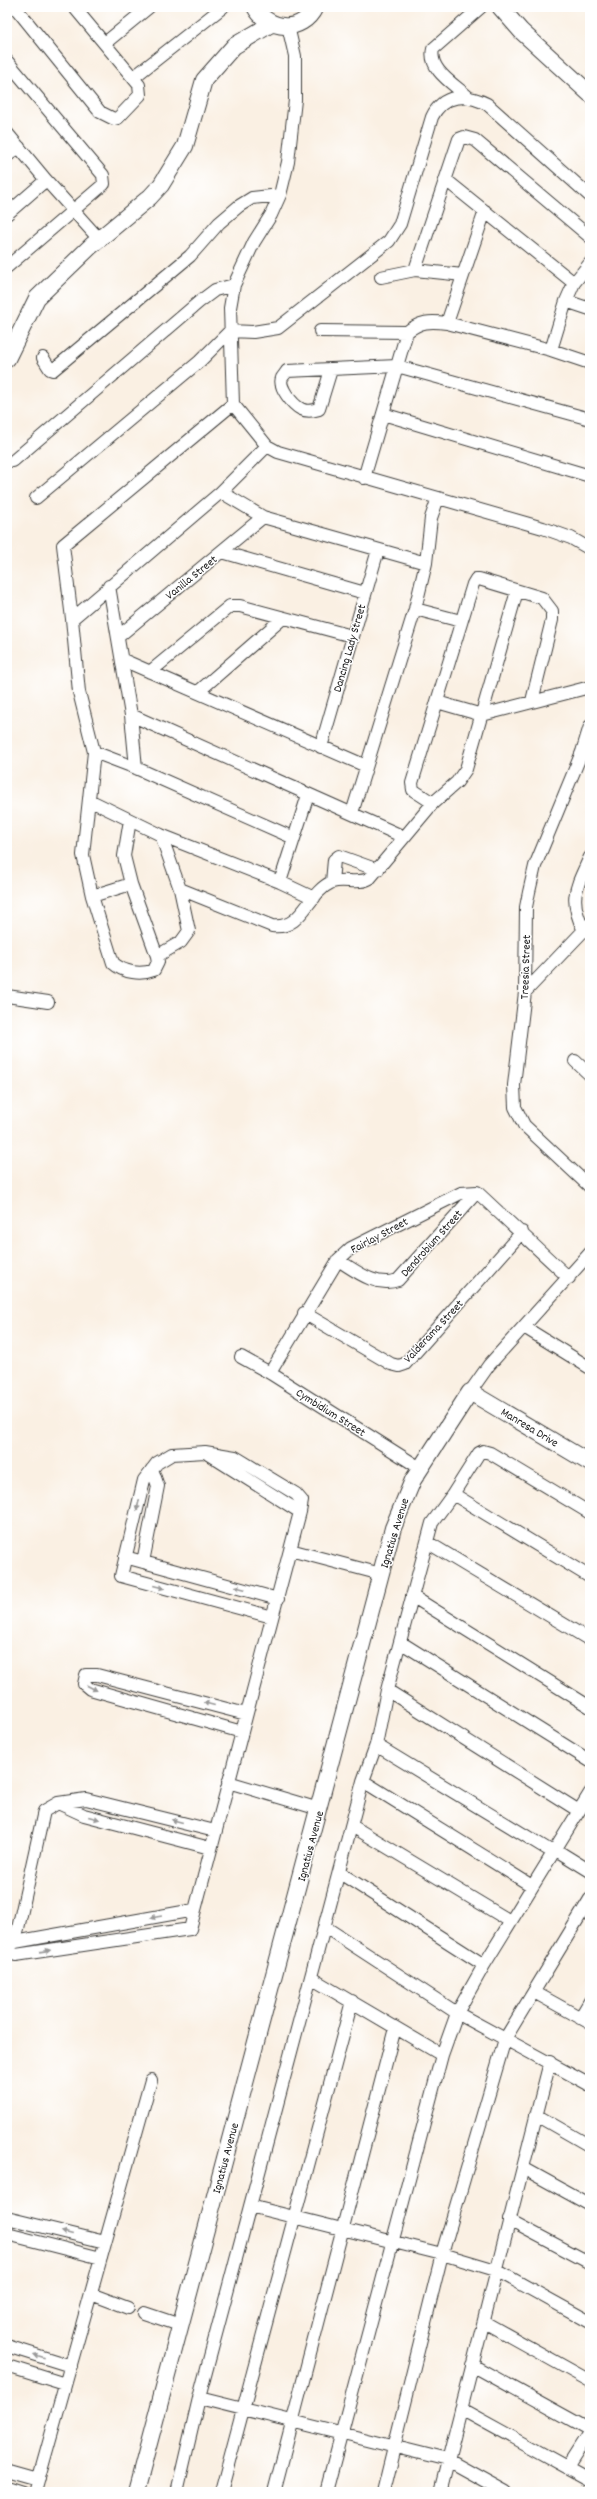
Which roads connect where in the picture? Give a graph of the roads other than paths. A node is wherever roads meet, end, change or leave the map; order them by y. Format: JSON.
{"nodes":[{"id":1,"x":15,"y":7,"type":"edge"},
{"id":2,"x":149,"y":7,"type":"edge"},
{"id":3,"x":224,"y":7,"type":"edge"},
{"id":4,"x":315,"y":7,"type":"edge"},
{"id":5,"x":481,"y":7,"type":"edge"},
{"id":6,"x":500,"y":7,"type":"edge"},
{"id":7,"x":255,"y":8,"type":"edge"},
{"id":8,"x":81,"y":10,"type":"edge"},
{"id":9,"x":271,"y":24,"type":"junction"},
{"id":10,"x":288,"y":26,"type":"junction"},
{"id":11,"x":243,"y":38,"type":"junction"},
{"id":12,"x":104,"y":43,"type":"junction"},
{"id":13,"x":7,"y":61,"type":"edge"},
{"id":14,"x":134,"y":77,"type":"junction"},
{"id":15,"x":588,"y":90,"type":"edge"},
{"id":16,"x":468,"y":97,"type":"junction"},
{"id":17,"x":7,"y":133,"type":"edge"},
{"id":18,"x":19,"y":147,"type":"junction"},
{"id":19,"x":7,"y":156,"type":"edge"},
{"id":20,"x":46,"y":180,"type":"junction"},
{"id":21,"x":446,"y":180,"type":"junction"},
{"id":22,"x":280,"y":195,"type":"junction"},
{"id":23,"x":590,"y":196,"type":"edge"},
{"id":24,"x":73,"y":210,"type":"junction"},
{"id":25,"x":484,"y":211,"type":"junction"},
{"id":26,"x":7,"y":214,"type":"edge"},
{"id":27,"x":590,"y":237,"type":"edge"},
{"id":28,"x":99,"y":239,"type":"junction"},
{"id":29,"x":590,"y":263,"type":"edge"},
{"id":30,"x":7,"y":267,"type":"edge"},
{"id":31,"x":415,"y":270,"type":"junction"},
{"id":32,"x":463,"y":275,"type":"junction"},
{"id":33,"x":381,"y":276,"type":"dead end"},
{"id":34,"x":574,"y":283,"type":"junction"},
{"id":35,"x":234,"y":285,"type":"junction"},
{"id":36,"x":566,"y":301,"type":"junction"},
{"id":37,"x":590,"y":309,"type":"edge"},
{"id":38,"x":447,"y":323,"type":"junction"},
{"id":39,"x":230,"y":330,"type":"junction"},
{"id":40,"x":320,"y":331,"type":"dead end"},
{"id":41,"x":407,"y":332,"type":"junction"},
{"id":42,"x":551,"y":350,"type":"junction"},
{"id":43,"x":43,"y":358,"type":"dead end"},
{"id":44,"x":7,"y":359,"type":"edge"},
{"id":45,"x":590,"y":363,"type":"edge"},
{"id":46,"x":397,"y":366,"type":"junction"},
{"id":47,"x":331,"y":370,"type":"junction"},
{"id":48,"x":233,"y":404,"type":"junction"},
{"id":49,"x":383,"y":414,"type":"junction"},
{"id":50,"x":590,"y":420,"type":"edge"},
{"id":51,"x":266,"y":446,"type":"junction"},
{"id":52,"x":13,"y":461,"type":"dead end"},
{"id":53,"x":590,"y":476,"type":"edge"},
{"id":54,"x":364,"y":478,"type":"junction"},
{"id":55,"x":221,"y":492,"type":"junction"},
{"id":56,"x":36,"y":498,"type":"dead end"},
{"id":57,"x":438,"y":498,"type":"junction"},
{"id":58,"x":263,"y":517,"type":"junction"},
{"id":59,"x":590,"y":549,"type":"edge"},
{"id":60,"x":378,"y":550,"type":"junction"},
{"id":61,"x":222,"y":552,"type":"junction"},
{"id":62,"x":426,"y":563,"type":"junction"},
{"id":63,"x":109,"y":586,"type":"junction"},
{"id":64,"x":517,"y":591,"type":"junction"},
{"id":65,"x":365,"y":593,"type":"junction"},
{"id":66,"x":415,"y":609,"type":"junction"},
{"id":67,"x":72,"y":618,"type":"junction"},
{"id":68,"x":283,"y":618,"type":"junction"},
{"id":69,"x":461,"y":621,"type":"junction"},
{"id":70,"x":119,"y":636,"type":"junction"},
{"id":71,"x":352,"y":636,"type":"junction"},
{"id":72,"x":123,"y":660,"type":"junction"},
{"id":73,"x":150,"y":672,"type":"junction"},
{"id":74,"x":590,"y":687,"type":"edge"},
{"id":75,"x":198,"y":692,"type":"junction"},
{"id":76,"x":532,"y":701,"type":"junction"},
{"id":77,"x":437,"y":702,"type":"junction"},
{"id":78,"x":131,"y":715,"type":"junction"},
{"id":79,"x":482,"y":715,"type":"junction"},
{"id":80,"x":590,"y":726,"type":"edge"},
{"id":81,"x":321,"y":747,"type":"junction"},
{"id":82,"x":94,"y":752,"type":"junction"},
{"id":83,"x":366,"y":766,"type":"junction"},
{"id":84,"x":136,"y":768,"type":"junction"},
{"id":85,"x":308,"y":795,"type":"junction"},
{"id":86,"x":89,"y":800,"type":"junction"},
{"id":87,"x":433,"y":803,"type":"junction"},
{"id":88,"x":352,"y":813,"type":"junction"},
{"id":89,"x":130,"y":820,"type":"junction"},
{"id":90,"x":161,"y":835,"type":"junction"},
{"id":91,"x":404,"y":837,"type":"junction"},
{"id":92,"x":294,"y":838,"type":"junction"},
{"id":93,"x":590,"y":857,"type":"edge"},
{"id":94,"x":378,"y":870,"type":"junction"},
{"id":95,"x":280,"y":882,"type":"junction"},
{"id":96,"x":332,"y":882,"type":"junction"},
{"id":97,"x":131,"y":884,"type":"junction"},
{"id":98,"x":180,"y":889,"type":"junction"},
{"id":99,"x":92,"y":896,"type":"junction"},
{"id":100,"x":314,"y":898,"type":"junction"},
{"id":101,"x":587,"y":927,"type":"edge"},
{"id":102,"x":157,"y":956,"type":"junction"},
{"id":103,"x":525,"y":992,"type":"junction"},
{"id":104,"x":7,"y":996,"type":"edge"},
{"id":105,"x":48,"y":1002,"type":"dead end"},
{"id":106,"x":575,"y":1061,"type":"dead end"},
{"id":107,"x":590,"y":1076,"type":"edge"},
{"id":108,"x":590,"y":1187,"type":"edge"},
{"id":109,"x":477,"y":1192,"type":"junction"},
{"id":110,"x":522,"y":1232,"type":"junction"},
{"id":111,"x":590,"y":1253,"type":"edge"},
{"id":112,"x":338,"y":1260,"type":"junction"},
{"id":113,"x":569,"y":1278,"type":"junction"},
{"id":114,"x":304,"y":1313,"type":"junction"},
{"id":115,"x":524,"y":1327,"type":"junction"},
{"id":116,"x":241,"y":1357,"type":"dead end"},
{"id":117,"x":589,"y":1366,"type":"edge"},
{"id":118,"x":270,"y":1373,"type":"junction"},
{"id":119,"x":470,"y":1392,"type":"junction"},
{"id":120,"x":590,"y":1463,"type":"edge"},
{"id":121,"x":420,"y":1468,"type":"junction"},
{"id":122,"x":152,"y":1469,"type":"junction"},
{"id":123,"x":453,"y":1494,"type":"junction"},
{"id":124,"x":590,"y":1513,"type":"edge"},
{"id":125,"x":427,"y":1542,"type":"junction"},
{"id":126,"x":290,"y":1550,"type":"junction"},
{"id":127,"x":126,"y":1557,"type":"junction"},
{"id":128,"x":143,"y":1562,"type":"junction"},
{"id":129,"x":381,"y":1574,"type":"junction"},
{"id":130,"x":590,"y":1577,"type":"edge"},
{"id":131,"x":412,"y":1596,"type":"junction"},
{"id":132,"x":278,"y":1599,"type":"junction"},
{"id":133,"x":272,"y":1617,"type":"junction"},
{"id":134,"x":590,"y":1640,"type":"edge"},
{"id":135,"x":400,"y":1642,"type":"junction"},
{"id":136,"x":388,"y":1690,"type":"junction"},
{"id":137,"x":590,"y":1707,"type":"edge"},
{"id":138,"x":246,"y":1714,"type":"junction"},
{"id":139,"x":242,"y":1732,"type":"junction"},
{"id":140,"x":376,"y":1745,"type":"junction"},
{"id":141,"x":590,"y":1761,"type":"edge"},
{"id":142,"x":228,"y":1782,"type":"junction"},
{"id":143,"x":364,"y":1782,"type":"junction"},
{"id":144,"x":590,"y":1793,"type":"edge"},
{"id":145,"x":58,"y":1803,"type":"junction"},
{"id":146,"x":320,"y":1809,"type":"junction"},
{"id":147,"x":579,"y":1811,"type":"junction"},
{"id":148,"x":352,"y":1826,"type":"junction"},
{"id":149,"x":215,"y":1831,"type":"junction"},
{"id":150,"x":210,"y":1848,"type":"junction"},
{"id":151,"x":556,"y":1852,"type":"junction"},
{"id":152,"x":590,"y":1871,"type":"edge"},
{"id":153,"x":340,"y":1873,"type":"junction"},
{"id":154,"x":532,"y":1886,"type":"junction"},
{"id":155,"x":590,"y":1899,"type":"edge"},
{"id":156,"x":194,"y":1910,"type":"junction"},
{"id":157,"x":510,"y":1921,"type":"junction"},
{"id":158,"x":325,"y":1927,"type":"junction"},
{"id":159,"x":11,"y":1945,"type":"edge"},
{"id":160,"x":7,"y":1952,"type":"edge"},
{"id":161,"x":484,"y":1964,"type":"junction"},
{"id":162,"x":311,"y":1978,"type":"junction"},
{"id":163,"x":534,"y":1992,"type":"junction"},
{"id":164,"x":352,"y":2001,"type":"junction"},
{"id":165,"x":590,"y":2001,"type":"edge"},
{"id":166,"x":457,"y":2013,"type":"junction"},
{"id":167,"x":585,"y":2021,"type":"edge"},
{"id":168,"x":395,"y":2028,"type":"junction"},
{"id":169,"x":505,"y":2039,"type":"junction"},
{"id":170,"x":442,"y":2055,"type":"junction"},
{"id":171,"x":550,"y":2062,"type":"junction"},
{"id":172,"x":151,"y":2080,"type":"dead end"},
{"id":173,"x":590,"y":2085,"type":"edge"},
{"id":174,"x":536,"y":2115,"type":"junction"},
{"id":175,"x":590,"y":2146,"type":"edge"},
{"id":176,"x":523,"y":2168,"type":"junction"},
{"id":177,"x":590,"y":2205,"type":"edge"},
{"id":178,"x":250,"y":2206,"type":"junction"},
{"id":179,"x":294,"y":2217,"type":"junction"},
{"id":180,"x":7,"y":2218,"type":"edge"},
{"id":181,"x":509,"y":2220,"type":"junction"},
{"id":182,"x":342,"y":2228,"type":"junction"},
{"id":183,"x":7,"y":2234,"type":"edge"},
{"id":184,"x":392,"y":2241,"type":"junction"},
{"id":185,"x":105,"y":2242,"type":"junction"},
{"id":186,"x":442,"y":2254,"type":"junction"},
{"id":187,"x":101,"y":2258,"type":"junction"},
{"id":188,"x":590,"y":2263,"type":"edge"},
{"id":189,"x":496,"y":2270,"type":"junction"},
{"id":190,"x":91,"y":2294,"type":"junction"},
{"id":191,"x":128,"y":2308,"type":"dead end"},
{"id":192,"x":144,"y":2313,"type":"dead end"},
{"id":193,"x":484,"y":2322,"type":"junction"},
{"id":194,"x":590,"y":2322,"type":"edge"},
{"id":195,"x":180,"y":2325,"type":"junction"},
{"id":196,"x":7,"y":2346,"type":"edge"},
{"id":197,"x":472,"y":2365,"type":"junction"},
{"id":198,"x":7,"y":2366,"type":"edge"},
{"id":199,"x":70,"y":2366,"type":"junction"},
{"id":200,"x":590,"y":2380,"type":"edge"},
{"id":201,"x":66,"y":2384,"type":"junction"},
{"id":202,"x":199,"y":2398,"type":"junction"},
{"id":203,"x":242,"y":2408,"type":"junction"},
{"id":204,"x":461,"y":2409,"type":"junction"},
{"id":205,"x":294,"y":2421,"type":"junction"},
{"id":206,"x":590,"y":2431,"type":"edge"},
{"id":207,"x":340,"y":2434,"type":"junction"},
{"id":208,"x":395,"y":2448,"type":"junction"},
{"id":209,"x":448,"y":2460,"type":"junction"},
{"id":210,"x":567,"y":2467,"type":"junction"},
{"id":211,"x":7,"y":2470,"type":"edge"},
{"id":212,"x":39,"y":2479,"type":"junction"},
{"id":213,"x":590,"y":2480,"type":"edge"},
{"id":214,"x":7,"y":2487,"type":"edge"},
{"id":215,"x":23,"y":2492,"type":"edge"},
{"id":216,"x":35,"y":2492,"type":"edge"},
{"id":217,"x":136,"y":2492,"type":"edge"},
{"id":218,"x":177,"y":2492,"type":"edge"},
{"id":219,"x":221,"y":2492,"type":"edge"},
{"id":220,"x":274,"y":2492,"type":"edge"},
{"id":221,"x":326,"y":2492,"type":"edge"},
{"id":222,"x":383,"y":2492,"type":"edge"},
{"id":223,"x":440,"y":2492,"type":"edge"},
{"id":224,"x":506,"y":2492,"type":"edge"}],
"edges":[{"from":1,"to":14,"type":"street"},
{"from":2,"to":12,"type":"street"},
{"from":3,"to":14,"type":"street"},
{"from":4,"to":10,"type":"street"},
{"from":5,"to":16,"type":"street"},
{"from":6,"to":15,"type":"street"},
{"from":7,"to":9,"type":"street"},
{"from":7,"to":11,"type":"street"},
{"from":8,"to":12,"type":"street"},
{"from":9,"to":10,"type":"street"},
{"from":9,"to":11,"type":"street"},
{"from":10,"to":22,"type":"street"},
{"from":11,"to":28,"type":"street"},
{"from":12,"to":14,"type":"street"},
{"from":13,"to":24,"type":"street"},
{"from":16,"to":23,"type":"street"},
{"from":16,"to":39,"type":"street"},
{"from":17,"to":18,"type":"street"},
{"from":18,"to":19,"type":"street"},
{"from":18,"to":20,"type":"street"},
{"from":20,"to":24,"type":"street"},
{"from":20,"to":26,"type":"street"},
{"from":21,"to":25,"type":"street"},
{"from":21,"to":27,"type":"street"},
{"from":21,"to":31,"type":"street"},
{"from":22,"to":35,"type":"street"},
{"from":22,"to":43,"type":"street"},
{"from":24,"to":28,"type":"street"},
{"from":24,"to":30,"type":"street"},
{"from":25,"to":32,"type":"street"},
{"from":25,"to":34,"type":"street"},
{"from":28,"to":44,"type":"street"},
{"from":29,"to":34,"type":"street"},
{"from":31,"to":32,"type":"street"},
{"from":31,"to":33,"type":"street"},
{"from":32,"to":38,"type":"street"},
{"from":34,"to":36,"type":"street"},
{"from":35,"to":39,"type":"street"},
{"from":35,"to":52,"type":"street"},
{"from":36,"to":37,"type":"street"},
{"from":36,"to":42,"type":"street"},
{"from":38,"to":41,"type":"street"},
{"from":38,"to":42,"type":"street"},
{"from":39,"to":48,"type":"street"},
{"from":39,"to":56,"type":"street"},
{"from":40,"to":41,"type":"street"},
{"from":41,"to":46,"type":"street"},
{"from":42,"to":45,"type":"street"},
{"from":46,"to":47,"type":"street"},
{"from":46,"to":49,"type":"street"},
{"from":46,"to":50,"type":"street"},
{"from":47,"to":47,"type":"street"},
{"from":48,"to":51,"type":"street"},
{"from":48,"to":67,"type":"street"},
{"from":49,"to":53,"type":"street"},
{"from":49,"to":54,"type":"street"},
{"from":51,"to":54,"type":"street"},
{"from":51,"to":55,"type":"street"},
{"from":54,"to":57,"type":"street"},
{"from":55,"to":58,"type":"street"},
{"from":55,"to":63,"type":"street"},
{"from":57,"to":59,"type":"street"},
{"from":57,"to":62,"type":"street"},
{"from":58,"to":60,"type":"street"},
{"from":58,"to":61,"type":"street","name":"Vanilla Street"},
{"from":60,"to":62,"type":"street"},
{"from":60,"to":65,"type":"street","name":"Dancing Lady Street"},
{"from":61,"to":65,"type":"street"},
{"from":61,"to":70,"type":"street","name":"Vanilla Street"},
{"from":62,"to":66,"type":"street"},
{"from":63,"to":67,"type":"street"},
{"from":63,"to":70,"type":"street"},
{"from":64,"to":69,"type":"street"},
{"from":64,"to":76,"type":"street"},
{"from":64,"to":79,"type":"street"},
{"from":65,"to":71,"type":"street","name":"Dancing Lady Street"},
{"from":66,"to":69,"type":"street"},
{"from":66,"to":83,"type":"street"},
{"from":67,"to":82,"type":"street"},
{"from":68,"to":71,"type":"street"},
{"from":68,"to":73,"type":"street"},
{"from":68,"to":75,"type":"street"},
{"from":69,"to":77,"type":"street"},
{"from":70,"to":72,"type":"street"},
{"from":71,"to":81,"type":"street","name":"Dancing Lady Street"},
{"from":72,"to":73,"type":"street"},
{"from":72,"to":78,"type":"street"},
{"from":73,"to":75,"type":"street"},
{"from":74,"to":76,"type":"street"},
{"from":75,"to":81,"type":"street"},
{"from":76,"to":79,"type":"street"},
{"from":77,"to":79,"type":"street"},
{"from":77,"to":87,"type":"street"},
{"from":78,"to":84,"type":"street"},
{"from":78,"to":85,"type":"street"},
{"from":79,"to":87,"type":"street"},
{"from":80,"to":103,"type":"street","name":"Treesia Street"},
{"from":81,"to":83,"type":"street"},
{"from":82,"to":84,"type":"street"},
{"from":82,"to":86,"type":"street"},
{"from":83,"to":88,"type":"street"},
{"from":84,"to":92,"type":"street"},
{"from":85,"to":88,"type":"street"},
{"from":85,"to":92,"type":"street"},
{"from":86,"to":89,"type":"street"},
{"from":86,"to":99,"type":"street"},
{"from":87,"to":91,"type":"street"},
{"from":88,"to":91,"type":"street"},
{"from":89,"to":90,"type":"street"},
{"from":89,"to":97,"type":"street"},
{"from":90,"to":95,"type":"street"},
{"from":90,"to":98,"type":"street"},
{"from":91,"to":94,"type":"street"},
{"from":92,"to":95,"type":"street"},
{"from":93,"to":101,"type":"street"},
{"from":94,"to":96,"type":"street"},
{"from":94,"to":96,"type":"street"},
{"from":95,"to":100,"type":"street"},
{"from":96,"to":100,"type":"street"},
{"from":97,"to":99,"type":"street"},
{"from":97,"to":102,"type":"street"},
{"from":98,"to":100,"type":"street"},
{"from":98,"to":102,"type":"street"},
{"from":99,"to":102,"type":"street"},
{"from":101,"to":103,"type":"street"},
{"from":103,"to":108,"type":"street","name":"Treesia Street"},
{"from":104,"to":105,"type":"street"},
{"from":106,"to":107,"type":"street"},
{"from":109,"to":110,"type":"street"},
{"from":109,"to":112,"type":"street","name":"Fairlay Street"},
{"from":109,"to":112,"type":"street","name":"Dendrobium Street"},
{"from":110,"to":113,"type":"street"},
{"from":110,"to":114,"type":"street","name":"Valderama Street"},
{"from":111,"to":113,"type":"street","name":"Ignatius Avenue"},
{"from":112,"to":114,"type":"street","name":"Fairlay Street"},
{"from":113,"to":115,"type":"street","name":"Ignatius Avenue"},
{"from":114,"to":118,"type":"street","name":"Fairlay Street"},
{"from":115,"to":117,"type":"street"},
{"from":115,"to":119,"type":"street","name":"Ignatius Avenue"},
{"from":116,"to":118,"type":"street","name":"Cymbidium Street"},
{"from":118,"to":121,"type":"street","name":"Cymbidium Street"},
{"from":119,"to":120,"type":"street","name":"Manresa Drive"},
{"from":119,"to":121,"type":"street","name":"Ignatius Avenue"},
{"from":121,"to":129,"type":"street","name":"Ignatius Avenue"},
{"from":122,"to":126,"type":"street"},
{"from":122,"to":127,"type":"street","one_way":true},
{"from":122,"to":128,"type":"street"},
{"from":123,"to":124,"type":"street"},
{"from":123,"to":125,"type":"street"},
{"from":123,"to":130,"type":"street"},
{"from":125,"to":131,"type":"street"},
{"from":125,"to":134,"type":"street"},
{"from":126,"to":129,"type":"street"},
{"from":126,"to":132,"type":"street"},
{"from":127,"to":128,"type":"street"},
{"from":127,"to":133,"type":"street","one_way":true},
{"from":132,"to":128,"type":"street","one_way":true},
{"from":129,"to":146,"type":"street","name":"Ignatius Avenue"},
{"from":131,"to":135,"type":"street"},
{"from":131,"to":137,"type":"street"},
{"from":132,"to":133,"type":"street"},
{"from":133,"to":138,"type":"street"},
{"from":135,"to":136,"type":"street"},
{"from":135,"to":141,"type":"street"},
{"from":136,"to":140,"type":"street"},
{"from":136,"to":147,"type":"street"},
{"from":138,"to":139,"type":"street"},
{"from":138,"to":139,"type":"street","one_way":true},
{"from":139,"to":142,"type":"street"},
{"from":140,"to":143,"type":"street"},
{"from":140,"to":151,"type":"street"},
{"from":142,"to":146,"type":"street"},
{"from":142,"to":149,"type":"street"},
{"from":143,"to":148,"type":"street"},
{"from":143,"to":154,"type":"street"},
{"from":144,"to":147,"type":"street"},
{"from":149,"to":145,"type":"street","one_way":true},
{"from":145,"to":150,"type":"street","one_way":true},
{"from":145,"to":159,"type":"street"},
{"from":146,"to":195,"type":"street","name":"Ignatius Avenue"},
{"from":147,"to":151,"type":"street"},
{"from":148,"to":153,"type":"street"},
{"from":148,"to":157,"type":"street"},
{"from":149,"to":150,"type":"street"},
{"from":150,"to":156,"type":"street"},
{"from":151,"to":152,"type":"street"},
{"from":151,"to":154,"type":"street"},
{"from":153,"to":158,"type":"street"},
{"from":153,"to":161,"type":"street"},
{"from":154,"to":157,"type":"street"},
{"from":155,"to":163,"type":"street"},
{"from":156,"to":159,"type":"street","one_way":true},
{"from":160,"to":156,"type":"street","one_way":true},
{"from":157,"to":161,"type":"street"},
{"from":158,"to":162,"type":"street"},
{"from":158,"to":166,"type":"street"},
{"from":161,"to":166,"type":"street"},
{"from":162,"to":164,"type":"street"},
{"from":162,"to":178,"type":"street"},
{"from":163,"to":167,"type":"street"},
{"from":163,"to":169,"type":"street"},
{"from":164,"to":168,"type":"street"},
{"from":164,"to":179,"type":"street"},
{"from":165,"to":167,"type":"street"},
{"from":166,"to":169,"type":"street"},
{"from":166,"to":170,"type":"street"},
{"from":168,"to":170,"type":"street"},
{"from":168,"to":182,"type":"street"},
{"from":169,"to":171,"type":"street"},
{"from":169,"to":186,"type":"street"},
{"from":170,"to":184,"type":"street"},
{"from":171,"to":173,"type":"street"},
{"from":171,"to":174,"type":"street"},
{"from":172,"to":185,"type":"street"},
{"from":174,"to":175,"type":"street"},
{"from":174,"to":176,"type":"street"},
{"from":176,"to":177,"type":"street"},
{"from":176,"to":181,"type":"street"},
{"from":178,"to":179,"type":"street"},
{"from":178,"to":202,"type":"street"},
{"from":179,"to":182,"type":"street"},
{"from":179,"to":203,"type":"street"},
{"from":185,"to":180,"type":"street","one_way":true},
{"from":181,"to":188,"type":"street"},
{"from":181,"to":189,"type":"street"},
{"from":182,"to":184,"type":"street"},
{"from":182,"to":205,"type":"street"},
{"from":183,"to":187,"type":"street"},
{"from":184,"to":186,"type":"street"},
{"from":184,"to":207,"type":"street"},
{"from":185,"to":187,"type":"street"},
{"from":186,"to":189,"type":"street"},
{"from":186,"to":208,"type":"street"},
{"from":187,"to":190,"type":"street"},
{"from":189,"to":193,"type":"street"},
{"from":189,"to":194,"type":"street"},
{"from":190,"to":191,"type":"street"},
{"from":190,"to":199,"type":"street"},
{"from":192,"to":195,"type":"street"},
{"from":193,"to":197,"type":"street"},
{"from":193,"to":200,"type":"street"},
{"from":195,"to":217,"type":"street","name":"Ignatius Avenue"},
{"from":199,"to":196,"type":"street","one_way":true},
{"from":197,"to":204,"type":"street"},
{"from":197,"to":206,"type":"street"},
{"from":198,"to":201,"type":"street"},
{"from":199,"to":201,"type":"street"},
{"from":201,"to":212,"type":"street"},
{"from":202,"to":203,"type":"street"},
{"from":202,"to":218,"type":"street"},
{"from":203,"to":205,"type":"street"},
{"from":203,"to":219,"type":"street"},
{"from":204,"to":209,"type":"street"},
{"from":204,"to":210,"type":"street"},
{"from":205,"to":207,"type":"street"},
{"from":205,"to":220,"type":"street"},
{"from":206,"to":210,"type":"street"},
{"from":207,"to":208,"type":"street"},
{"from":207,"to":221,"type":"street"},
{"from":208,"to":209,"type":"street"},
{"from":208,"to":222,"type":"street"},
{"from":209,"to":223,"type":"street"},
{"from":209,"to":224,"type":"street"},
{"from":210,"to":213,"type":"street"},
{"from":211,"to":212,"type":"street"},
{"from":212,"to":216,"type":"street"},
{"from":214,"to":215,"type":"street"}]}
